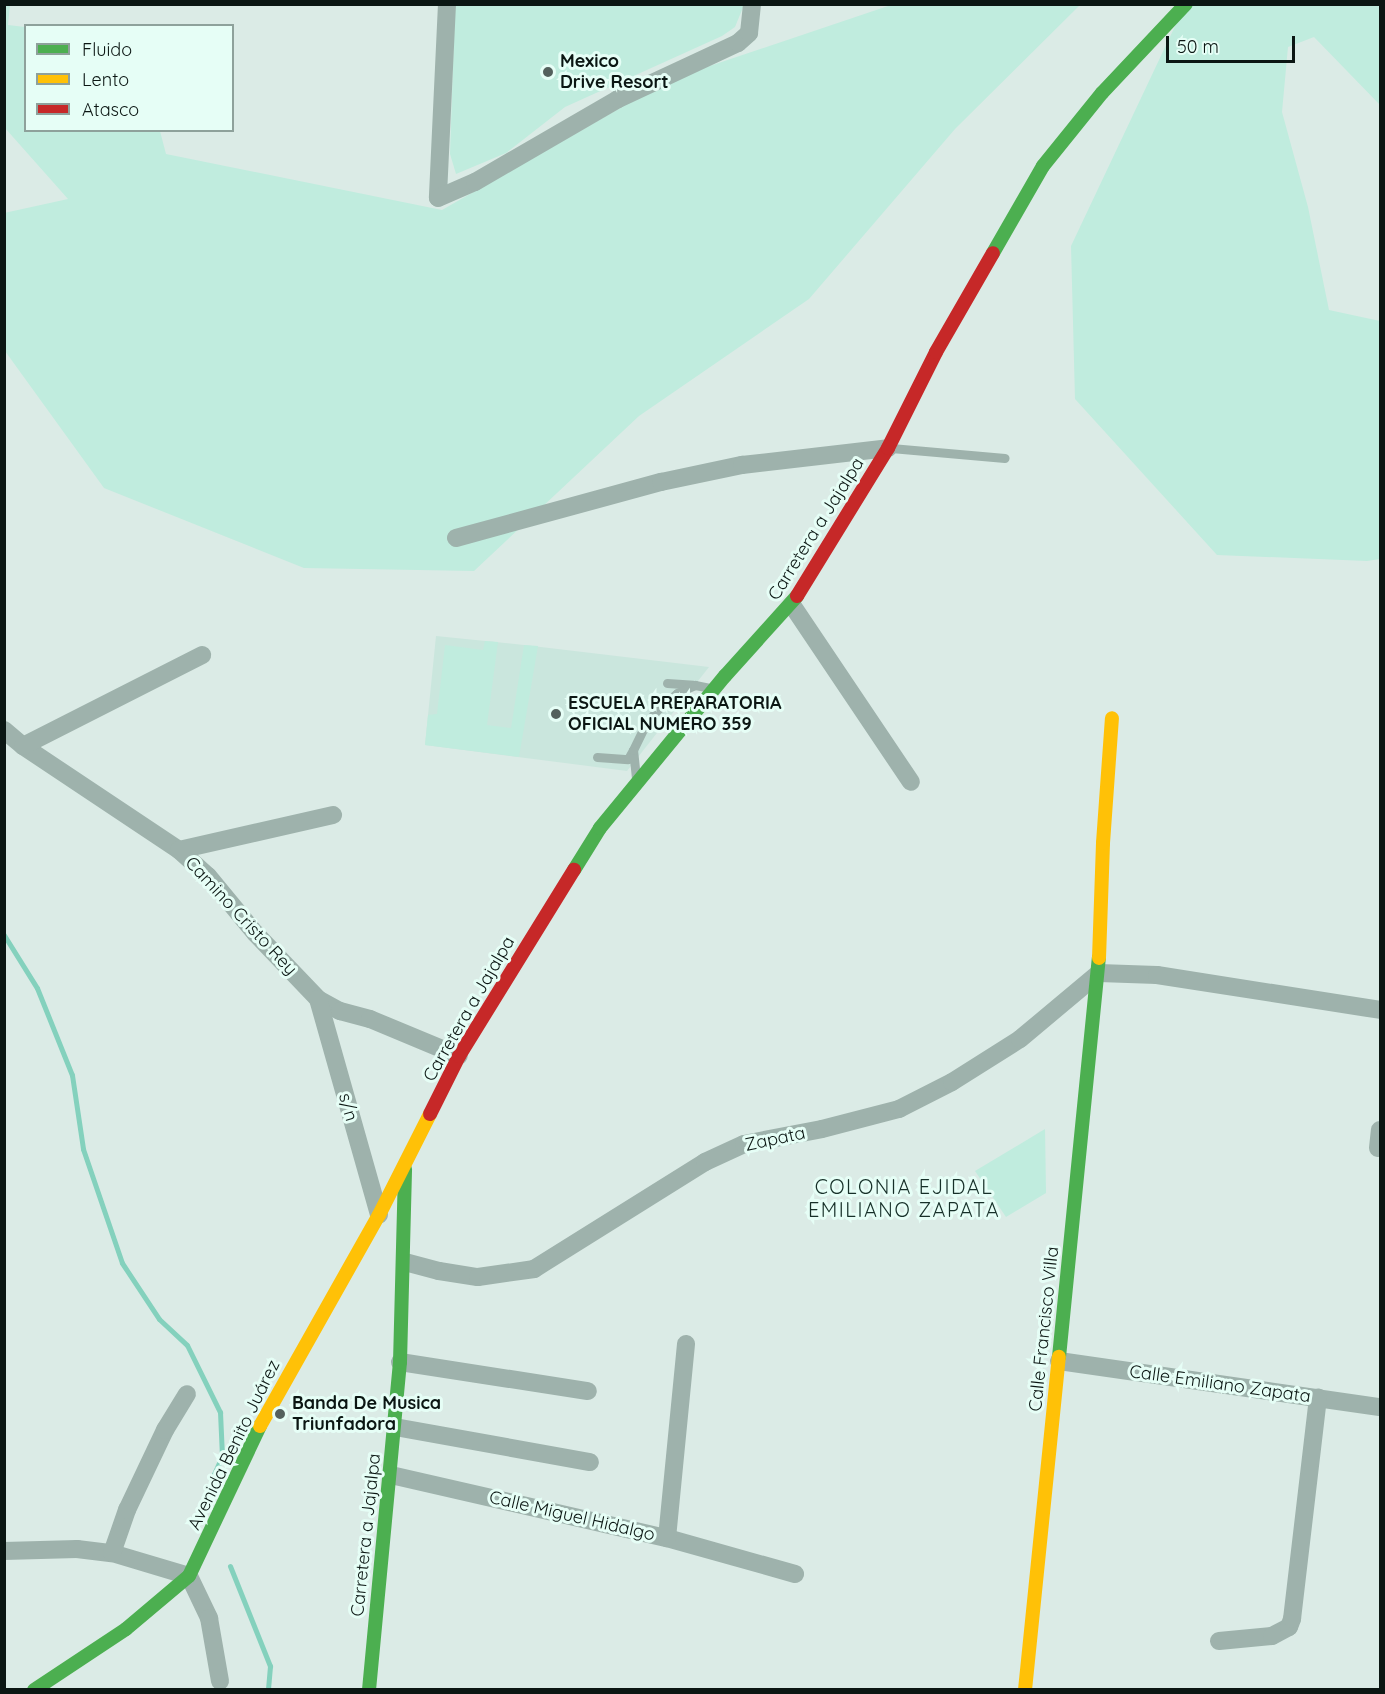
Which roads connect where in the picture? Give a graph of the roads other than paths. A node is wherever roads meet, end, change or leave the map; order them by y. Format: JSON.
{"nodes":[{"id":1,"x":447,"y":4,"type":"edge"},
{"id":2,"x":752,"y":4,"type":"edge"},
{"id":3,"x":1186,"y":4,"type":"edge"},
{"id":4,"x":886,"y":452,"type":"junction"},
{"id":5,"x":1005,"y":458,"type":"dead end"},
{"id":6,"x":456,"y":538,"type":"dead end"},
{"id":7,"x":792,"y":605,"type":"junction"},
{"id":8,"x":202,"y":655,"type":"dead end"},
{"id":9,"x":667,"y":682,"type":"dead end"},
{"id":10,"x":695,"y":685,"type":"junction"},
{"id":11,"x":715,"y":688,"type":"junction"},
{"id":12,"x":1112,"y":718,"type":"dead end"},
{"id":13,"x":4,"y":730,"type":"edge"},
{"id":14,"x":23,"y":746,"type":"junction"},
{"id":15,"x":633,"y":750,"type":"junction"},
{"id":16,"x":597,"y":757,"type":"dead end"},
{"id":17,"x":911,"y":782,"type":"dead end"},
{"id":18,"x":638,"y":784,"type":"junction"},
{"id":19,"x":333,"y":815,"type":"dead end"},
{"id":20,"x":179,"y":850,"type":"junction"},
{"id":21,"x":1100,"y":973,"type":"junction"},
{"id":22,"x":318,"y":999,"type":"junction"},
{"id":23,"x":1380,"y":1010,"type":"edge"},
{"id":24,"x":459,"y":1056,"type":"junction"},
{"id":25,"x":1380,"y":1130,"type":"edge"},
{"id":26,"x":1378,"y":1148,"type":"dead end"},
{"id":27,"x":405,"y":1162,"type":"junction"},
{"id":28,"x":379,"y":1215,"type":"junction"},
{"id":29,"x":405,"y":1262,"type":"junction"},
{"id":30,"x":686,"y":1344,"type":"dead end"},
{"id":31,"x":1059,"y":1361,"type":"junction"},
{"id":32,"x":400,"y":1362,"type":"junction"},
{"id":33,"x":588,"y":1391,"type":"dead end"},
{"id":34,"x":187,"y":1394,"type":"dead end"},
{"id":35,"x":1318,"y":1398,"type":"junction"},
{"id":36,"x":1380,"y":1407,"type":"edge"},
{"id":37,"x":394,"y":1426,"type":"junction"},
{"id":38,"x":590,"y":1462,"type":"dead end"},
{"id":39,"x":391,"y":1475,"type":"junction"},
{"id":40,"x":667,"y":1538,"type":"junction"},
{"id":41,"x":4,"y":1551,"type":"edge"},
{"id":42,"x":112,"y":1553,"type":"junction"},
{"id":43,"x":795,"y":1574,"type":"dead end"},
{"id":44,"x":189,"y":1576,"type":"junction"},
{"id":45,"x":1219,"y":1641,"type":"dead end"},
{"id":46,"x":220,"y":1681,"type":"dead end"},
{"id":47,"x":34,"y":1689,"type":"edge"},
{"id":48,"x":369,"y":1689,"type":"edge"},
{"id":49,"x":1025,"y":1689,"type":"edge"}],
"edges":[{"from":1,"to":2,"type":"street"},
{"from":3,"to":4,"type":"street","name":"Carretera a Jajalpa"},
{"from":4,"to":5,"type":"lane"},
{"from":4,"to":6,"type":"street"},
{"from":4,"to":7,"type":"street","name":"Carretera a Jajalpa"},
{"from":7,"to":11,"type":"street","name":"Carretera a Jajalpa"},
{"from":7,"to":17,"type":"street"},
{"from":8,"to":14,"type":"street"},
{"from":9,"to":10,"type":"lane"},
{"from":10,"to":11,"type":"lane"},
{"from":10,"to":15,"type":"lane"},
{"from":11,"to":18,"type":"street","name":"Carretera a Jajalpa"},
{"from":12,"to":21,"type":"street","name":"Calle Francisco Villa"},
{"from":13,"to":14,"type":"street","name":"Camino Cristo Rey"},
{"from":14,"to":20,"type":"street","name":"Camino Cristo Rey"},
{"from":15,"to":16,"type":"lane"},
{"from":15,"to":18,"type":"lane"},
{"from":18,"to":24,"type":"street","name":"Carretera a Jajalpa"},
{"from":19,"to":20,"type":"street"},
{"from":20,"to":22,"type":"street","name":"Camino Cristo Rey"},
{"from":21,"to":23,"type":"street"},
{"from":21,"to":29,"type":"street","name":"Zapata"},
{"from":21,"to":31,"type":"street","name":"Calle Francisco Villa"},
{"from":22,"to":24,"type":"street","name":"Camino Cristo Rey"},
{"from":22,"to":28,"type":"street","name":"s/n"},
{"from":24,"to":27,"type":"street","name":"Carretera a Jajalpa"},
{"from":25,"to":26,"type":"street"},
{"from":27,"to":28,"type":"street","name":"Avenida Benito Juárez"},
{"from":27,"to":29,"type":"street","name":"Carretera a Jajalpa"},
{"from":28,"to":44,"type":"street","name":"Avenida Benito Juárez"},
{"from":29,"to":32,"type":"street","name":"Carretera a Jajalpa"},
{"from":30,"to":40,"type":"street","name":"Calle Miguel Hidalgo"},
{"from":31,"to":35,"type":"street","name":"Calle Emiliano Zapata"},
{"from":31,"to":49,"type":"street","name":"Calle Francisco Villa"},
{"from":32,"to":33,"type":"street"},
{"from":32,"to":37,"type":"street","name":"Carretera a Jajalpa"},
{"from":34,"to":42,"type":"street"},
{"from":35,"to":36,"type":"street","name":"Calle Emiliano Zapata"},
{"from":35,"to":45,"type":"street"},
{"from":37,"to":38,"type":"street"},
{"from":37,"to":39,"type":"street","name":"Carretera a Jajalpa"},
{"from":39,"to":40,"type":"street","name":"Calle Miguel Hidalgo"},
{"from":39,"to":48,"type":"street","name":"Carretera a Jajalpa"},
{"from":40,"to":43,"type":"street"},
{"from":41,"to":42,"type":"street"},
{"from":42,"to":44,"type":"street"},
{"from":44,"to":46,"type":"street"},
{"from":44,"to":47,"type":"street","name":"Avenida Benito Juárez"}]}
